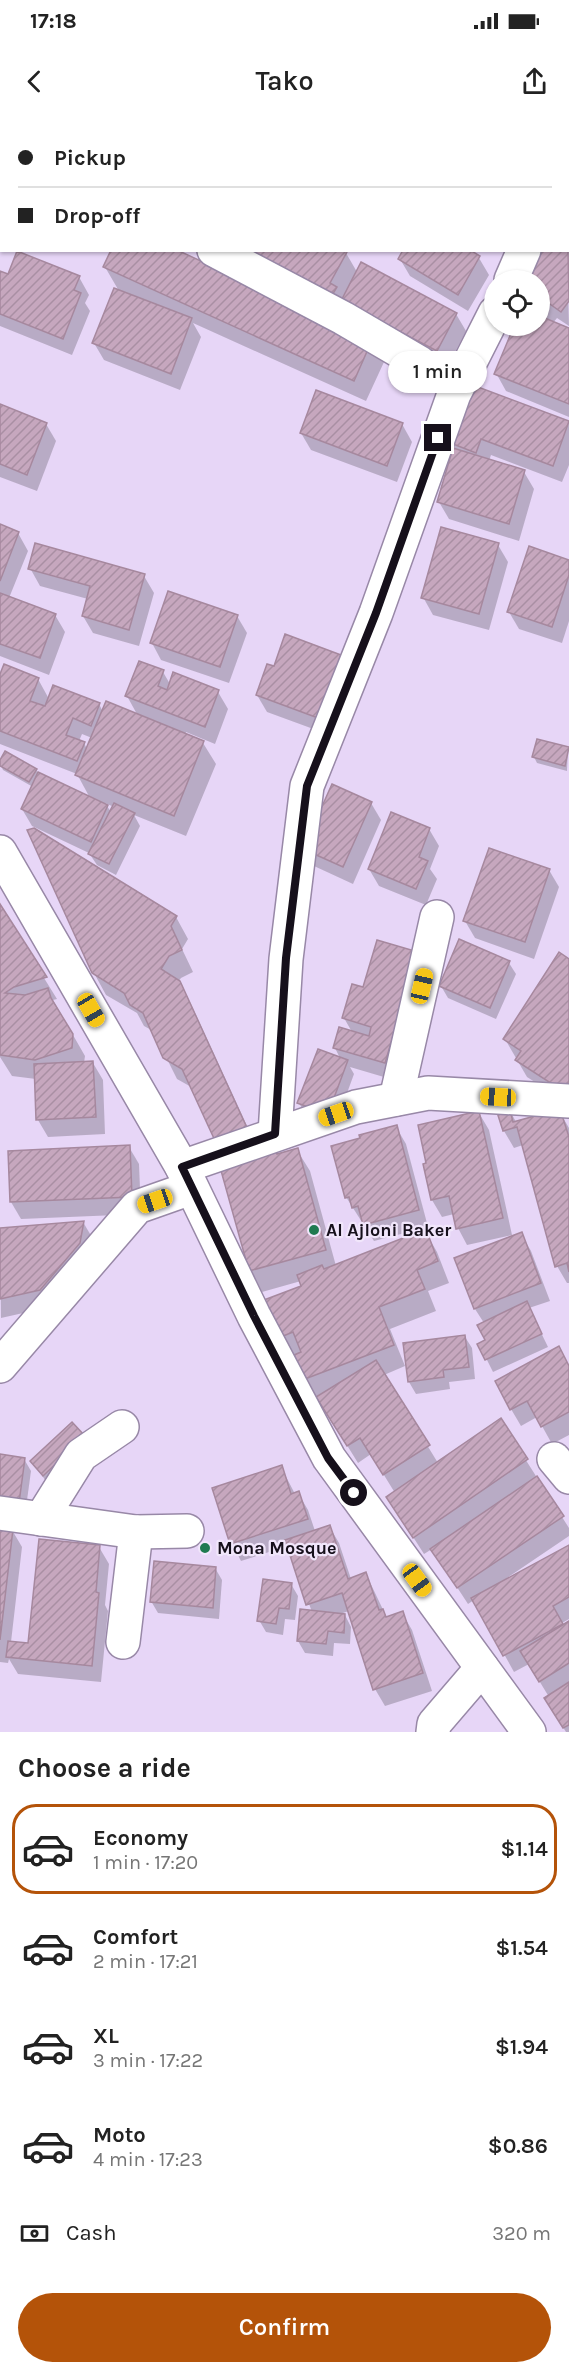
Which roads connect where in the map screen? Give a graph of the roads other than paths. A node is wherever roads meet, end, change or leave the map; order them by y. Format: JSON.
{"nodes":[{"id":1,"x":218,"y":252,"type":"edge"},
{"id":2,"x":523,"y":252,"type":"edge"},
{"id":3,"x":516,"y":270,"type":"edge"},
{"id":4,"x":484,"y":335,"type":"edge"},
{"id":5,"x":420,"y":363,"type":"dead end"},
{"id":6,"x":0,"y":852,"type":"edge"},
{"id":7,"x":437,"y":918,"type":"dead end"},
{"id":8,"x":396,"y":1100,"type":"junction"},
{"id":9,"x":569,"y":1101,"type":"edge"},
{"id":10,"x":275,"y":1134,"type":"junction"},
{"id":11,"x":187,"y":1178,"type":"junction"},
{"id":12,"x":0,"y":1366,"type":"edge"},
{"id":13,"x":122,"y":1427,"type":"dead end"},
{"id":14,"x":0,"y":1513,"type":"edge"},
{"id":15,"x":41,"y":1519,"type":"junction"},
{"id":16,"x":188,"y":1531,"type":"dead end"},
{"id":17,"x":136,"y":1532,"type":"junction"},
{"id":18,"x":123,"y":1642,"type":"dead end"},
{"id":19,"x":482,"y":1668,"type":"junction"},
{"id":20,"x":433,"y":1732,"type":"edge"},
{"id":21,"x":529,"y":1732,"type":"edge"}],
"edges":[{"from":1,"to":5,"type":"street"},
{"from":2,"to":3,"type":"street"},
{"from":4,"to":10,"type":"street"},
{"from":6,"to":11,"type":"street"},
{"from":7,"to":8,"type":"street"},
{"from":8,"to":9,"type":"street"},
{"from":8,"to":10,"type":"street"},
{"from":10,"to":11,"type":"street"},
{"from":11,"to":12,"type":"street"},
{"from":11,"to":19,"type":"street"},
{"from":13,"to":15,"type":"street"},
{"from":14,"to":15,"type":"street"},
{"from":15,"to":17,"type":"street"},
{"from":16,"to":17,"type":"street"},
{"from":17,"to":18,"type":"street"},
{"from":19,"to":20,"type":"street"},
{"from":19,"to":21,"type":"street"}]}
